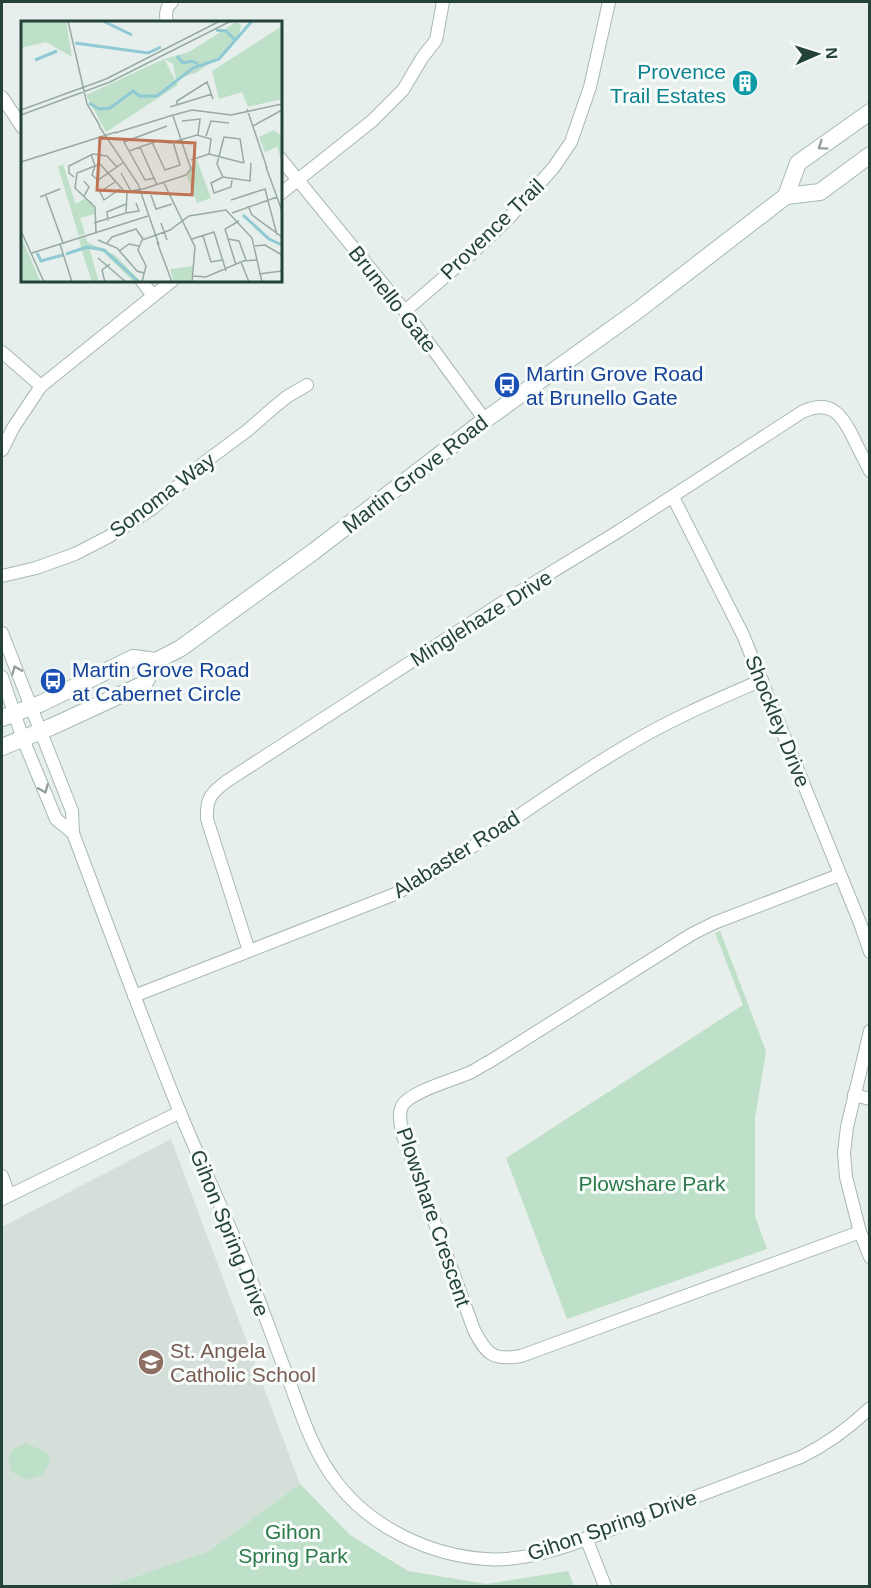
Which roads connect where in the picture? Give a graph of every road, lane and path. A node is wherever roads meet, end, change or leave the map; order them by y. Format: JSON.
{"nodes":[{"id":1,"x":172,"y":2,"type":"edge"},
{"id":2,"x":443,"y":2,"type":"edge"},
{"id":3,"x":609,"y":2,"type":"edge"},
{"id":4,"x":167,"y":21,"type":"edge"},
{"id":5,"x":2,"y":97,"type":"edge"},
{"id":6,"x":870,"y":112,"type":"edge"},
{"id":7,"x":21,"y":126,"type":"edge"},
{"id":8,"x":870,"y":155,"type":"edge"},
{"id":9,"x":282,"y":160,"type":"edge"},
{"id":10,"x":299,"y":180,"type":"junction"},
{"id":11,"x":282,"y":193,"type":"edge"},
{"id":12,"x":786,"y":196,"type":"junction"},
{"id":13,"x":142,"y":282,"type":"edge"},
{"id":14,"x":170,"y":282,"type":"edge"},
{"id":15,"x":153,"y":296,"type":"junction"},
{"id":16,"x":405,"y":311,"type":"junction"},
{"id":17,"x":2,"y":352,"type":"edge"},
{"id":18,"x":307,"y":385,"type":"dead end"},
{"id":19,"x":41,"y":386,"type":"junction"},
{"id":20,"x":485,"y":420,"type":"junction"},
{"id":21,"x":2,"y":450,"type":"edge"},
{"id":22,"x":870,"y":471,"type":"edge"},
{"id":23,"x":673,"y":497,"type":"junction"},
{"id":24,"x":2,"y":576,"type":"edge"},
{"id":25,"x":2,"y":633,"type":"edge"},
{"id":26,"x":156,"y":661,"type":"junction"},
{"id":27,"x":2,"y":677,"type":"edge"},
{"id":28,"x":762,"y":680,"type":"junction"},
{"id":29,"x":31,"y":708,"type":"junction"},
{"id":30,"x":7,"y":716,"type":"edge"},
{"id":31,"x":41,"y":731,"type":"junction"},
{"id":32,"x":22,"y":739,"type":"junction"},
{"id":33,"x":2,"y":747,"type":"edge"},
{"id":34,"x":74,"y":833,"type":"junction"},
{"id":35,"x":839,"y":874,"type":"junction"},
{"id":36,"x":249,"y":951,"type":"junction"},
{"id":37,"x":870,"y":952,"type":"edge"},
{"id":38,"x":134,"y":996,"type":"junction"},
{"id":39,"x":870,"y":1031,"type":"edge"},
{"id":40,"x":854,"y":1095,"type":"junction"},
{"id":41,"x":870,"y":1099,"type":"edge"},
{"id":42,"x":180,"y":1112,"type":"junction"},
{"id":43,"x":2,"y":1176,"type":"edge"},
{"id":44,"x":5,"y":1197,"type":"edge"},
{"id":45,"x":860,"y":1232,"type":"junction"},
{"id":46,"x":870,"y":1257,"type":"edge"},
{"id":47,"x":870,"y":1408,"type":"edge"},
{"id":48,"x":586,"y":1538,"type":"junction"},
{"id":49,"x":605,"y":1587,"type":"edge"}],
"edges":[{"from":1,"to":4,"type":"street"},
{"from":2,"to":10,"type":"street"},
{"from":3,"to":16,"type":"street","name":"Provence Trail"},
{"from":5,"to":7,"type":"street"},
{"from":6,"to":12,"type":"main road","one_way":true},
{"from":8,"to":12,"type":"main road"},
{"from":9,"to":10,"type":"street","name":"Brunello Gate"},
{"from":10,"to":11,"type":"street"},
{"from":10,"to":16,"type":"street","name":"Brunello Gate"},
{"from":12,"to":20,"type":"main road","name":"Martin Grove Road"},
{"from":13,"to":15,"type":"street"},
{"from":14,"to":15,"type":"street"},
{"from":15,"to":19,"type":"street"},
{"from":16,"to":20,"type":"street","name":"Brunello Gate"},
{"from":17,"to":19,"type":"street"},
{"from":18,"to":24,"type":"street","name":"Sonoma Way"},
{"from":19,"to":21,"type":"street"},
{"from":20,"to":26,"type":"main road","name":"Martin Grove Road"},
{"from":22,"to":23,"type":"street","name":"Minglehaze Drive"},
{"from":23,"to":28,"type":"street","name":"Shockley Drive"},
{"from":23,"to":36,"type":"street","name":"Minglehaze Drive"},
{"from":29,"to":25,"type":"street","name":"Gihon Spring Drive","one_way":true},
{"from":26,"to":29,"type":"main road","name":"Martin Grove Road"},
{"from":26,"to":31,"type":"main road","name":"Martin Grove Road"},
{"from":27,"to":30,"type":"street","name":"Gihon Spring Drive"},
{"from":28,"to":35,"type":"street","name":"Shockley Drive"},
{"from":28,"to":36,"type":"street","name":"Alabaster Road"},
{"from":29,"to":30,"type":"main road","name":"Martin Grove Road"},
{"from":29,"to":31,"type":"street","name":"Gihon Spring Drive"},
{"from":30,"to":32,"type":"street","name":"Gihon Spring Drive"},
{"from":31,"to":32,"type":"main road","name":"Martin Grove Road"},
{"from":31,"to":34,"type":"street","name":"Gihon Spring Drive"},
{"from":32,"to":33,"type":"main road","name":"Martin Grove Road"},
{"from":32,"to":34,"type":"street","name":"Gihon Spring Drive","one_way":true},
{"from":34,"to":38,"type":"street","name":"Gihon Spring Drive"},
{"from":35,"to":37,"type":"street","name":"Shockley Drive"},
{"from":35,"to":45,"type":"street","name":"Plowshare Crescent"},
{"from":36,"to":38,"type":"street","name":"Alabaster Road"},
{"from":38,"to":42,"type":"street","name":"Gihon Spring Drive"},
{"from":39,"to":40,"type":"street"},
{"from":40,"to":41,"type":"street"},
{"from":40,"to":45,"type":"street"},
{"from":42,"to":44,"type":"street"},
{"from":42,"to":48,"type":"street","name":"Gihon Spring Drive"},
{"from":43,"to":44,"type":"street"},
{"from":45,"to":46,"type":"street"},
{"from":47,"to":48,"type":"street","name":"Gihon Spring Drive"},
{"from":48,"to":49,"type":"street"}]}
